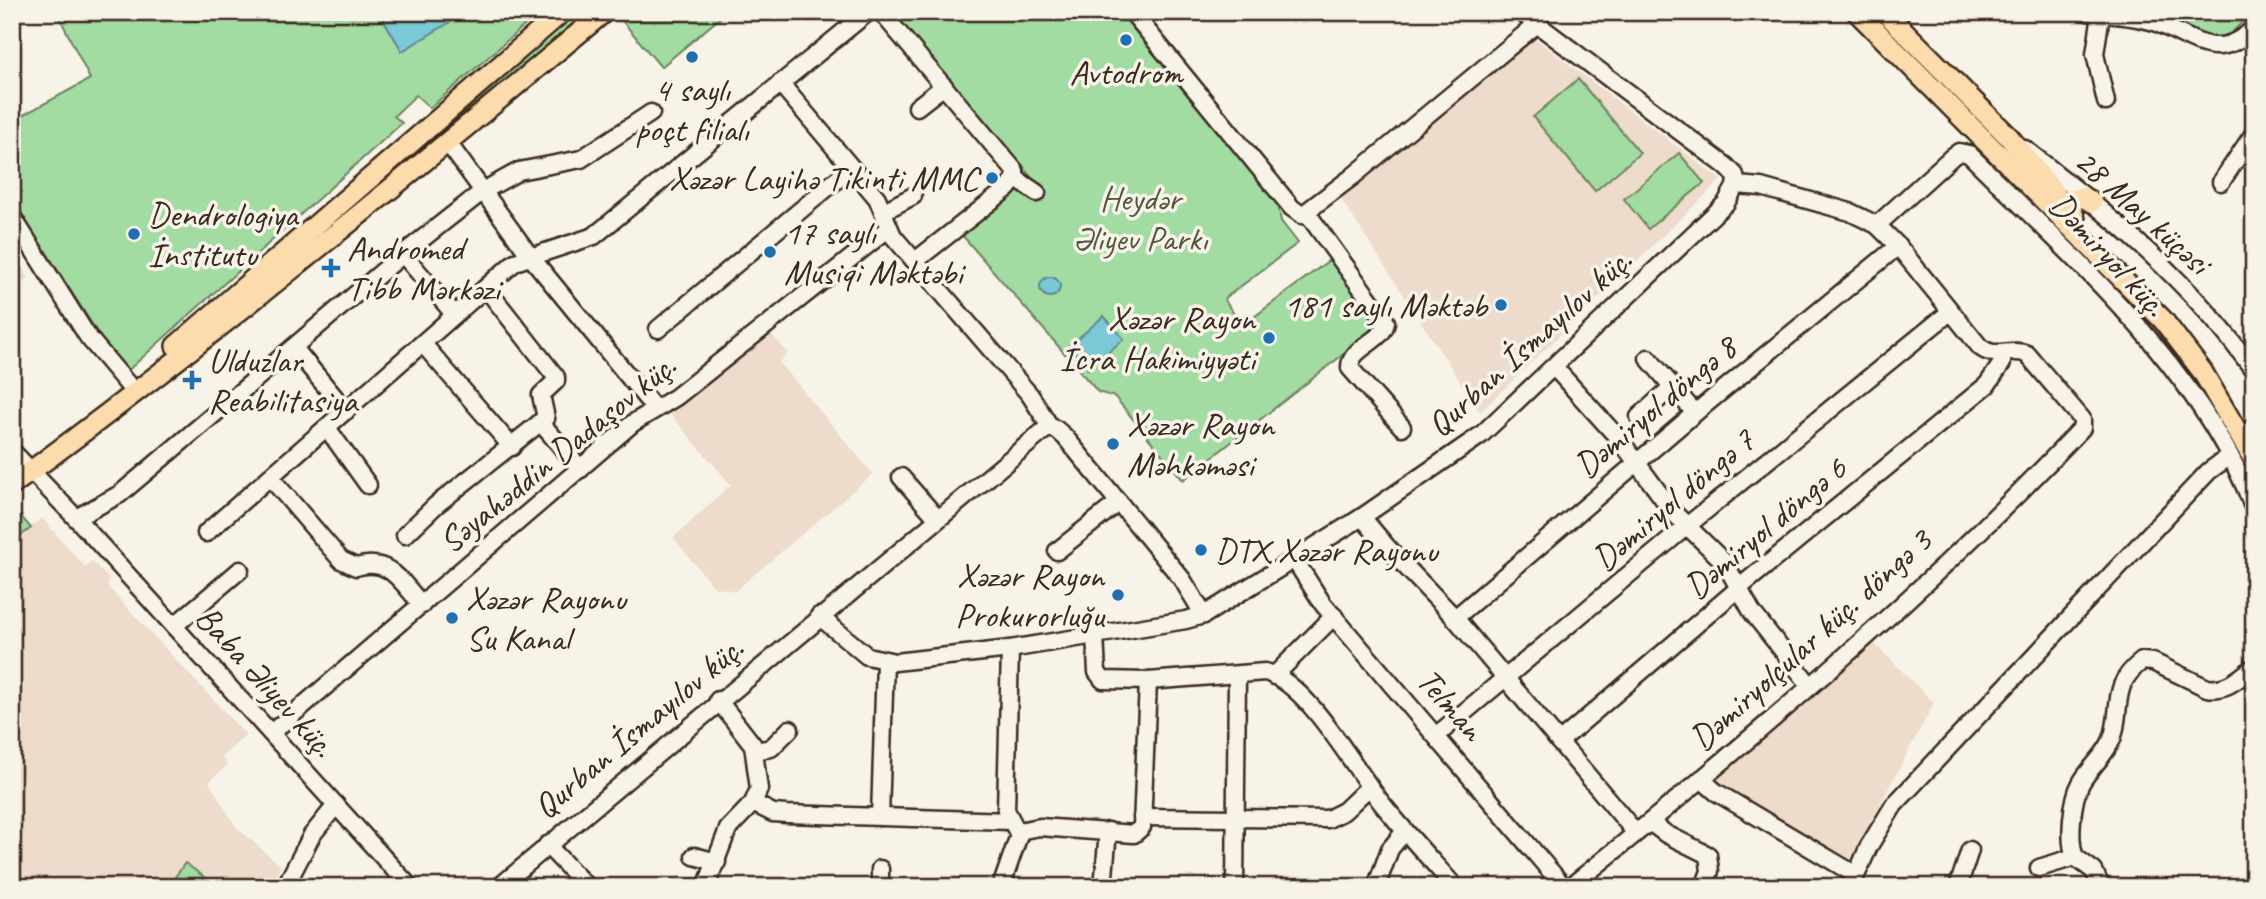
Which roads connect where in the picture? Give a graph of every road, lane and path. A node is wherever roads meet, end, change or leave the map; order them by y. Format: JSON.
{"nodes":[{"id":1,"x":562,"y":12,"type":"edge"},
{"id":2,"x":604,"y":12,"type":"edge"},
{"id":3,"x":868,"y":12,"type":"edge"},
{"id":4,"x":881,"y":12,"type":"edge"},
{"id":5,"x":1132,"y":12,"type":"edge"},
{"id":6,"x":1521,"y":12,"type":"edge"},
{"id":7,"x":1857,"y":12,"type":"edge"},
{"id":8,"x":1885,"y":12,"type":"edge"},
{"id":9,"x":2095,"y":13,"type":"edge"},
{"id":10,"x":1537,"y":24,"type":"junction"},
{"id":11,"x":2252,"y":32,"type":"edge"},
{"id":12,"x":780,"y":83,"type":"junction"},
{"id":13,"x":1927,"y":84,"type":"junction"},
{"id":14,"x":944,"y":86,"type":"junction"},
{"id":15,"x":2106,"y":102,"type":"dead end"},
{"id":16,"x":917,"y":107,"type":"dead end"},
{"id":17,"x":651,"y":113,"type":"dead end"},
{"id":18,"x":2254,"y":133,"type":"edge"},
{"id":19,"x":2009,"y":137,"type":"junction"},
{"id":20,"x":447,"y":143,"type":"junction"},
{"id":21,"x":407,"y":147,"type":"junction"},
{"id":22,"x":421,"y":165,"type":"junction"},
{"id":23,"x":851,"y":168,"type":"junction"},
{"id":24,"x":1015,"y":178,"type":"junction"},
{"id":25,"x":2221,"y":182,"type":"dead end"},
{"id":26,"x":1736,"y":185,"type":"junction"},
{"id":27,"x":483,"y":191,"type":"junction"},
{"id":28,"x":1037,"y":193,"type":"dead end"},
{"id":29,"x":913,"y":196,"type":"dead end"},
{"id":30,"x":2092,"y":202,"type":"junction"},
{"id":31,"x":884,"y":211,"type":"junction"},
{"id":32,"x":1307,"y":213,"type":"junction"},
{"id":33,"x":12,"y":216,"type":"edge"},
{"id":34,"x":2075,"y":219,"type":"junction"},
{"id":35,"x":1877,"y":225,"type":"junction"},
{"id":36,"x":889,"y":228,"type":"junction"},
{"id":37,"x":1898,"y":246,"type":"junction"},
{"id":38,"x":403,"y":254,"type":"junction"},
{"id":39,"x":530,"y":256,"type":"junction"},
{"id":40,"x":915,"y":261,"type":"junction"},
{"id":41,"x":486,"y":288,"type":"junction"},
{"id":42,"x":1950,"y":312,"type":"junction"},
{"id":43,"x":454,"y":314,"type":"junction"},
{"id":44,"x":658,"y":329,"type":"dead end"},
{"id":45,"x":423,"y":344,"type":"junction"},
{"id":46,"x":294,"y":348,"type":"junction"},
{"id":47,"x":2002,"y":355,"type":"junction"},
{"id":48,"x":1648,"y":358,"type":"dead end"},
{"id":49,"x":1554,"y":367,"type":"junction"},
{"id":50,"x":2254,"y":371,"type":"edge"},
{"id":51,"x":130,"y":387,"type":"junction"},
{"id":52,"x":1672,"y":387,"type":"junction"},
{"id":53,"x":655,"y":409,"type":"junction"},
{"id":54,"x":346,"y":411,"type":"junction"},
{"id":55,"x":1695,"y":413,"type":"junction"},
{"id":56,"x":1639,"y":417,"type":"dead end"},
{"id":57,"x":540,"y":422,"type":"junction"},
{"id":58,"x":1402,"y":427,"type":"dead end"},
{"id":59,"x":327,"y":428,"type":"junction"},
{"id":60,"x":1051,"y":428,"type":"junction"},
{"id":61,"x":2254,"y":446,"type":"edge"},
{"id":62,"x":512,"y":447,"type":"junction"},
{"id":63,"x":12,"y":451,"type":"edge"},
{"id":64,"x":2230,"y":456,"type":"junction"},
{"id":65,"x":2254,"y":460,"type":"edge"},
{"id":66,"x":1636,"y":463,"type":"junction"},
{"id":67,"x":581,"y":469,"type":"junction"},
{"id":68,"x":32,"y":470,"type":"junction"},
{"id":69,"x":270,"y":477,"type":"junction"},
{"id":70,"x":901,"y":477,"type":"dead end"},
{"id":71,"x":12,"y":485,"type":"edge"},
{"id":72,"x":368,"y":485,"type":"dead end"},
{"id":73,"x":1119,"y":502,"type":"junction"},
{"id":74,"x":2254,"y":509,"type":"edge"},
{"id":75,"x":1362,"y":517,"type":"junction"},
{"id":76,"x":76,"y":518,"type":"junction"},
{"id":77,"x":937,"y":518,"type":"junction"},
{"id":78,"x":1688,"y":525,"type":"junction"},
{"id":79,"x":206,"y":533,"type":"dead end"},
{"id":80,"x":405,"y":535,"type":"dead end"},
{"id":81,"x":1057,"y":551,"type":"dead end"},
{"id":82,"x":1294,"y":559,"type":"junction"},
{"id":83,"x":240,"y":570,"type":"dead end"},
{"id":84,"x":1740,"y":587,"type":"junction"},
{"id":85,"x":422,"y":605,"type":"junction"},
{"id":86,"x":1204,"y":615,"type":"junction"},
{"id":87,"x":819,"y":616,"type":"junction"},
{"id":88,"x":1334,"y":616,"type":"junction"},
{"id":89,"x":1455,"y":618,"type":"junction"},
{"id":90,"x":174,"y":626,"type":"junction"},
{"id":91,"x":1095,"y":635,"type":"junction"},
{"id":92,"x":1010,"y":649,"type":"junction"},
{"id":93,"x":885,"y":662,"type":"junction"},
{"id":94,"x":2254,"y":667,"type":"edge"},
{"id":95,"x":1237,"y":676,"type":"junction"},
{"id":96,"x":1274,"y":676,"type":"junction"},
{"id":97,"x":1507,"y":678,"type":"junction"},
{"id":98,"x":1148,"y":681,"type":"junction"},
{"id":99,"x":1809,"y":684,"type":"junction"},
{"id":100,"x":719,"y":700,"type":"junction"},
{"id":101,"x":790,"y":729,"type":"dead end"},
{"id":102,"x":271,"y":733,"type":"junction"},
{"id":103,"x":1437,"y":735,"type":"junction"},
{"id":104,"x":1559,"y":742,"type":"junction"},
{"id":105,"x":755,"y":751,"type":"junction"},
{"id":106,"x":1701,"y":779,"type":"junction"},
{"id":107,"x":1369,"y":787,"type":"junction"},
{"id":108,"x":753,"y":803,"type":"junction"},
{"id":109,"x":336,"y":805,"type":"junction"},
{"id":110,"x":880,"y":817,"type":"junction"},
{"id":111,"x":1142,"y":817,"type":"junction"},
{"id":112,"x":1235,"y":818,"type":"junction"},
{"id":113,"x":1650,"y":822,"type":"junction"},
{"id":114,"x":1014,"y":826,"type":"junction"},
{"id":115,"x":1108,"y":831,"type":"junction"},
{"id":116,"x":1405,"y":831,"type":"junction"},
{"id":117,"x":1636,"y":832,"type":"junction"},
{"id":118,"x":547,"y":845,"type":"junction"},
{"id":119,"x":1970,"y":850,"type":"dead end"},
{"id":120,"x":694,"y":856,"type":"dead end"},
{"id":121,"x":2074,"y":857,"type":"junction"},
{"id":122,"x":717,"y":862,"type":"junction"},
{"id":123,"x":2039,"y":868,"type":"dead end"},
{"id":124,"x":880,"y":869,"type":"dead end"},
{"id":125,"x":1853,"y":881,"type":"edge"},
{"id":126,"x":1580,"y":884,"type":"edge"},
{"id":127,"x":285,"y":887,"type":"edge"},
{"id":128,"x":410,"y":887,"type":"edge"},
{"id":129,"x":499,"y":887,"type":"edge"},
{"id":130,"x":587,"y":887,"type":"edge"},
{"id":131,"x":706,"y":887,"type":"edge"},
{"id":132,"x":880,"y":887,"type":"edge"},
{"id":133,"x":1002,"y":887,"type":"edge"},
{"id":134,"x":1102,"y":887,"type":"edge"},
{"id":135,"x":1235,"y":887,"type":"edge"},
{"id":136,"x":1376,"y":887,"type":"edge"},
{"id":137,"x":1455,"y":887,"type":"edge"},
{"id":138,"x":1564,"y":887,"type":"edge"},
{"id":139,"x":1703,"y":887,"type":"edge"},
{"id":140,"x":1958,"y":887,"type":"edge"},
{"id":141,"x":2101,"y":887,"type":"edge"}],
"edges":[{"from":1,"to":21,"type":"main road"},
{"from":2,"to":20,"type":"main road"},
{"from":3,"to":12,"type":"street"},
{"from":4,"to":14,"type":"street"},
{"from":5,"to":32,"type":"street"},
{"from":6,"to":10,"type":"street"},
{"from":7,"to":13,"type":"main road"},
{"from":8,"to":19,"type":"main road"},
{"from":9,"to":11,"type":"street"},
{"from":9,"to":15,"type":"street"},
{"from":10,"to":26,"type":"street"},
{"from":10,"to":32,"type":"street"},
{"from":12,"to":23,"type":"street"},
{"from":12,"to":39,"type":"street"},
{"from":13,"to":19,"type":"main road"},
{"from":13,"to":65,"type":"main road"},
{"from":14,"to":16,"type":"street"},
{"from":14,"to":24,"type":"street"},
{"from":17,"to":27,"type":"street"},
{"from":18,"to":25,"type":"street"},
{"from":19,"to":30,"type":"street","name":"28 May küçəsi"},
{"from":19,"to":34,"type":"main road","name":"Dəmiryol küç."},
{"from":20,"to":22,"type":"main road"},
{"from":20,"to":27,"type":"street"},
{"from":21,"to":22,"type":"main road"},
{"from":21,"to":51,"type":"main road"},
{"from":22,"to":68,"type":"main road"},
{"from":23,"to":31,"type":"street"},
{"from":23,"to":44,"type":"street"},
{"from":24,"to":28,"type":"street"},
{"from":24,"to":40,"type":"street"},
{"from":26,"to":35,"type":"street"},
{"from":26,"to":49,"type":"street","name":"Qurban İsmayılov küç."},
{"from":27,"to":38,"type":"street"},
{"from":27,"to":39,"type":"street"},
{"from":29,"to":31,"type":"street"},
{"from":30,"to":34,"type":"main road"},
{"from":30,"to":50,"type":"street","name":"28 May küçəsi"},
{"from":31,"to":36,"type":"street"},
{"from":32,"to":58,"type":"street"},
{"from":33,"to":51,"type":"street"},
{"from":34,"to":61,"type":"main road","name":"Dəmiryol küç."},
{"from":35,"to":37,"type":"street"},
{"from":35,"to":64,"type":"street","name":"Dəmiryol küç."},
{"from":36,"to":40,"type":"street"},
{"from":36,"to":53,"type":"street","name":"Səyahəddin Dadaşov küç."},
{"from":37,"to":42,"type":"street"},
{"from":37,"to":55,"type":"street","name":"Dəmiryol döngə 8"},
{"from":38,"to":43,"type":"street"},
{"from":38,"to":46,"type":"street"},
{"from":39,"to":41,"type":"street"},
{"from":39,"to":53,"type":"street"},
{"from":40,"to":60,"type":"street"},
{"from":41,"to":43,"type":"street"},
{"from":41,"to":57,"type":"street"},
{"from":42,"to":47,"type":"street"},
{"from":42,"to":78,"type":"street","name":"Dəmiryol döngə 7"},
{"from":43,"to":45,"type":"street"},
{"from":45,"to":54,"type":"street"},
{"from":45,"to":62,"type":"street"},
{"from":46,"to":54,"type":"street"},
{"from":46,"to":76,"type":"street"},
{"from":47,"to":84,"type":"street","name":"Dəmiryol döngə 6"},
{"from":47,"to":99,"type":"street","name":"Dəmiryolçular küç. döngə 3"},
{"from":48,"to":52,"type":"street"},
{"from":49,"to":66,"type":"street"},
{"from":49,"to":75,"type":"street","name":"Qurban İsmayılov küç."},
{"from":51,"to":68,"type":"main road"},
{"from":52,"to":55,"type":"street"},
{"from":52,"to":56,"type":"street"},
{"from":53,"to":67,"type":"street","name":"Səyahəddin Dadaşov küç."},
{"from":54,"to":59,"type":"street"},
{"from":55,"to":66,"type":"street","name":"Dəmiryol döngə 8"},
{"from":57,"to":62,"type":"street"},
{"from":57,"to":67,"type":"street"},
{"from":59,"to":69,"type":"street"},
{"from":59,"to":72,"type":"street"},
{"from":60,"to":73,"type":"street"},
{"from":60,"to":77,"type":"street","name":"Qurban İsmayılov küç."},
{"from":62,"to":80,"type":"street"},
{"from":63,"to":68,"type":"street","name":"Baba Əliyev küç."},
{"from":64,"to":74,"type":"street","name":"Dəmiryol küç."},
{"from":64,"to":125,"type":"street"},
{"from":66,"to":78,"type":"street"},
{"from":66,"to":89,"type":"street","name":"Dəmiryol döngə 8"},
{"from":67,"to":85,"type":"street","name":"Səyahəddin Dadaşov küç."},
{"from":68,"to":71,"type":"main road"},
{"from":68,"to":76,"type":"street","name":"Baba Əliyev küç."},
{"from":69,"to":79,"type":"street"},
{"from":69,"to":85,"type":"street"},
{"from":70,"to":77,"type":"street"},
{"from":73,"to":81,"type":"street"},
{"from":73,"to":86,"type":"street"},
{"from":75,"to":82,"type":"street","name":"Qurban İsmayılov küç."},
{"from":75,"to":89,"type":"street"},
{"from":76,"to":90,"type":"street","name":"Baba Əliyev küç."},
{"from":77,"to":87,"type":"street","name":"Qurban İsmayılov küç."},
{"from":78,"to":84,"type":"street"},
{"from":78,"to":97,"type":"street","name":"Dəmiryol döngə 7"},
{"from":82,"to":86,"type":"street","name":"Qurban İsmayılov küç."},
{"from":82,"to":88,"type":"street","name":"Telman"},
{"from":83,"to":90,"type":"street"},
{"from":84,"to":99,"type":"street"},
{"from":84,"to":104,"type":"street","name":"Dəmiryol döngə 6"},
{"from":85,"to":102,"type":"street","name":"Səyahəddin Dadaşov küç."},
{"from":86,"to":91,"type":"street","name":"Qurban İsmayılov küç."},
{"from":87,"to":93,"type":"street","name":"Qurban İsmayılov küç."},
{"from":87,"to":100,"type":"street","name":"Qurban İsmayılov küç."},
{"from":88,"to":96,"type":"street"},
{"from":88,"to":103,"type":"street","name":"Telman"},
{"from":89,"to":97,"type":"street"},
{"from":90,"to":102,"type":"street","name":"Baba Əliyev küç."},
{"from":91,"to":92,"type":"street","name":"Qurban İsmayılov küç."},
{"from":91,"to":98,"type":"street"},
{"from":92,"to":93,"type":"street","name":"Qurban İsmayılov küç."},
{"from":92,"to":114,"type":"street"},
{"from":93,"to":110,"type":"street"},
{"from":94,"to":121,"type":"street"},
{"from":95,"to":96,"type":"street"},
{"from":95,"to":98,"type":"street"},
{"from":95,"to":112,"type":"street"},
{"from":96,"to":107,"type":"street"},
{"from":97,"to":103,"type":"street","name":"Dəmiryol döngə 7"},
{"from":97,"to":104,"type":"street"},
{"from":98,"to":111,"type":"street"},
{"from":99,"to":106,"type":"street","name":"Dəmiryolçular küç. döngə 3"},
{"from":100,"to":105,"type":"street"},
{"from":100,"to":118,"type":"street","name":"Qurban İsmayılov küç."},
{"from":101,"to":105,"type":"street"},
{"from":102,"to":109,"type":"street","name":"Baba Əliyev küç."},
{"from":103,"to":138,"type":"street","name":"Telman"},
{"from":104,"to":117,"type":"street"},
{"from":105,"to":108,"type":"street"},
{"from":106,"to":113,"type":"street","name":"Dəmiryolçular küç. döngə 3"},
{"from":106,"to":125,"type":"street"},
{"from":107,"to":112,"type":"street"},
{"from":107,"to":116,"type":"street"},
{"from":108,"to":110,"type":"street"},
{"from":108,"to":122,"type":"street"},
{"from":109,"to":127,"type":"street"},
{"from":109,"to":128,"type":"street","name":"Baba Əliyev küç."},
{"from":110,"to":114,"type":"street"},
{"from":111,"to":112,"type":"street"},
{"from":111,"to":115,"type":"street"},
{"from":112,"to":135,"type":"street"},
{"from":113,"to":117,"type":"street","name":"Dəmiryolçular küç. döngə 3"},
{"from":113,"to":139,"type":"street"},
{"from":114,"to":115,"type":"street"},
{"from":114,"to":133,"type":"street"},
{"from":115,"to":134,"type":"street"},
{"from":116,"to":136,"type":"street"},
{"from":116,"to":137,"type":"street"},
{"from":117,"to":126,"type":"street","name":"Dəmiryolçular küç. döngə 3"},
{"from":118,"to":129,"type":"street","name":"Qurban İsmayılov küç."},
{"from":118,"to":130,"type":"street"},
{"from":119,"to":140,"type":"street"},
{"from":120,"to":122,"type":"street"},
{"from":121,"to":123,"type":"street"},
{"from":121,"to":141,"type":"street"},
{"from":122,"to":131,"type":"street"},
{"from":124,"to":132,"type":"street"}]}
